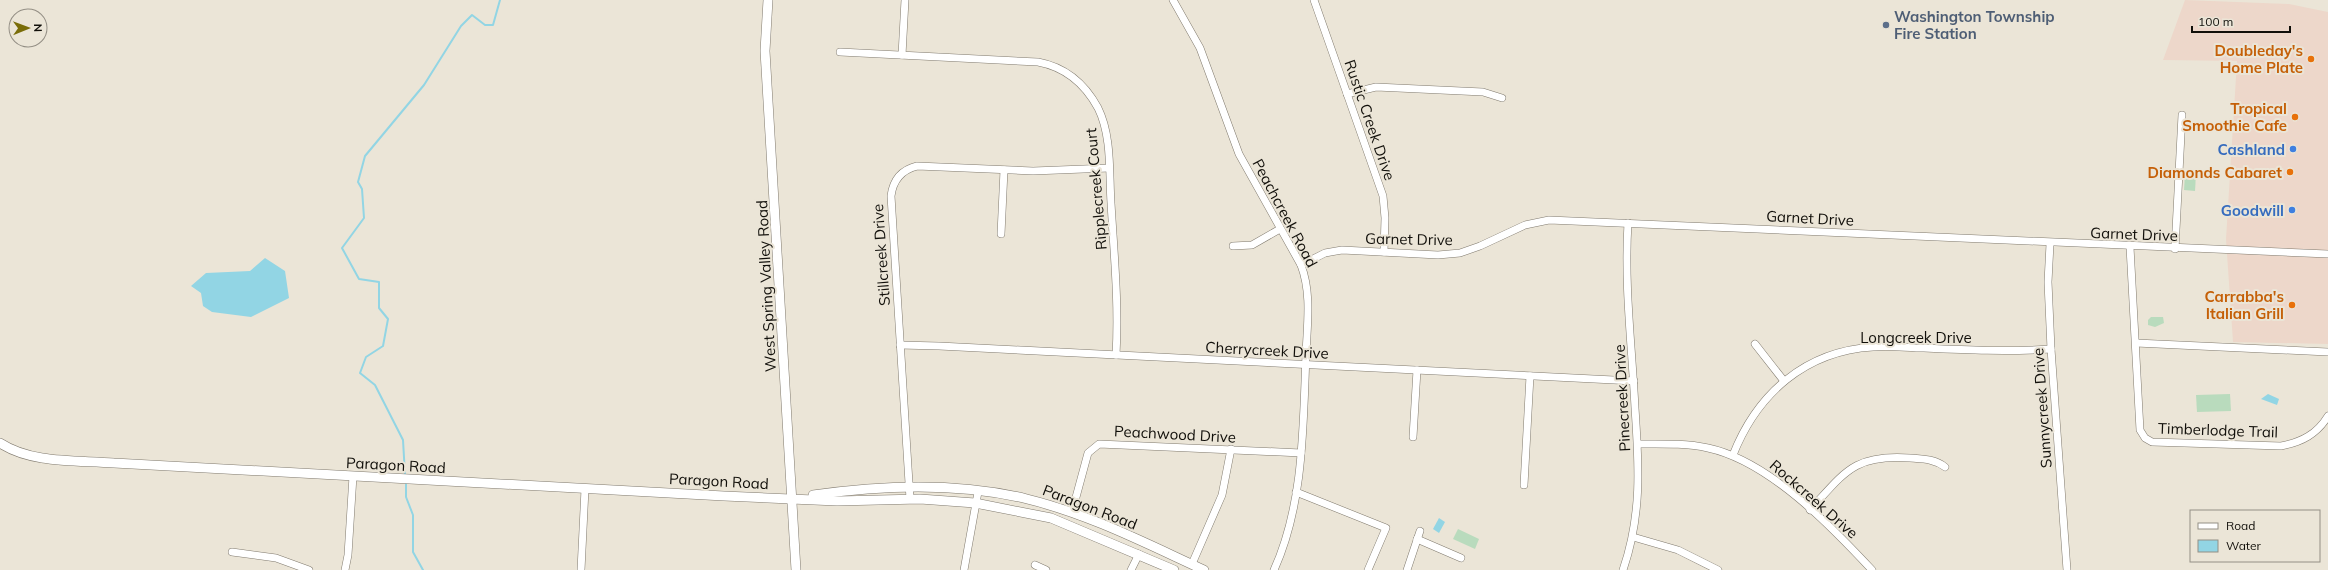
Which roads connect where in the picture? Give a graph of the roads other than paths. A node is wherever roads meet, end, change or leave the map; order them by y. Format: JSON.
{"nodes":[{"id":1,"x":768,"y":0,"type":"edge"},
{"id":2,"x":905,"y":0,"type":"edge"},
{"id":3,"x":1173,"y":0,"type":"edge"},
{"id":4,"x":1314,"y":0,"type":"edge"},
{"id":5,"x":840,"y":52,"type":"dead end"},
{"id":6,"x":902,"y":55,"type":"junction"},
{"id":7,"x":1347,"y":94,"type":"junction"},
{"id":8,"x":1502,"y":98,"type":"dead end"},
{"id":9,"x":2182,"y":114,"type":"dead end"},
{"id":10,"x":1109,"y":168,"type":"junction"},
{"id":11,"x":1004,"y":170,"type":"junction"},
{"id":12,"x":1628,"y":223,"type":"junction"},
{"id":13,"x":1280,"y":229,"type":"junction"},
{"id":14,"x":1001,"y":234,"type":"dead end"},
{"id":15,"x":2050,"y":244,"type":"junction"},
{"id":16,"x":1234,"y":246,"type":"dead end"},
{"id":17,"x":2130,"y":247,"type":"junction"},
{"id":18,"x":2175,"y":249,"type":"junction"},
{"id":19,"x":1384,"y":252,"type":"junction"},
{"id":20,"x":2328,"y":254,"type":"edge"},
{"id":21,"x":1301,"y":265,"type":"junction"},
{"id":22,"x":2136,"y":343,"type":"junction"},
{"id":23,"x":1755,"y":344,"type":"dead end"},
{"id":24,"x":900,"y":346,"type":"junction"},
{"id":25,"x":2051,"y":349,"type":"junction"},
{"id":26,"x":2328,"y":352,"type":"edge"},
{"id":27,"x":1116,"y":354,"type":"junction"},
{"id":28,"x":1306,"y":365,"type":"junction"},
{"id":29,"x":1417,"y":370,"type":"junction"},
{"id":30,"x":1530,"y":376,"type":"junction"},
{"id":31,"x":1634,"y":381,"type":"junction"},
{"id":32,"x":1784,"y":381,"type":"junction"},
{"id":33,"x":2328,"y":416,"type":"edge"},
{"id":34,"x":1413,"y":437,"type":"dead end"},
{"id":35,"x":0,"y":443,"type":"edge"},
{"id":36,"x":1638,"y":444,"type":"junction"},
{"id":37,"x":1231,"y":449,"type":"junction"},
{"id":38,"x":1300,"y":453,"type":"junction"},
{"id":39,"x":1733,"y":455,"type":"junction"},
{"id":40,"x":1945,"y":467,"type":"dead end"},
{"id":41,"x":353,"y":476,"type":"junction"},
{"id":42,"x":1524,"y":485,"type":"dead end"},
{"id":43,"x":909,"y":488,"type":"junction"},
{"id":44,"x":585,"y":489,"type":"junction"},
{"id":45,"x":978,"y":492,"type":"junction"},
{"id":46,"x":1296,"y":492,"type":"junction"},
{"id":47,"x":794,"y":498,"type":"junction"},
{"id":48,"x":910,"y":499,"type":"junction"},
{"id":49,"x":975,"y":503,"type":"junction"},
{"id":50,"x":1810,"y":510,"type":"junction"},
{"id":51,"x":1072,"y":512,"type":"junction"},
{"id":52,"x":1420,"y":531,"type":"dead end"},
{"id":53,"x":1633,"y":538,"type":"junction"},
{"id":54,"x":1417,"y":539,"type":"junction"},
{"id":55,"x":232,"y":552,"type":"dead end"},
{"id":56,"x":1139,"y":554,"type":"junction"},
{"id":57,"x":1461,"y":558,"type":"dead end"},
{"id":58,"x":1192,"y":564,"type":"junction"},
{"id":59,"x":1035,"y":565,"type":"dead end"},
{"id":60,"x":309,"y":570,"type":"edge"},
{"id":61,"x":344,"y":570,"type":"edge"},
{"id":62,"x":581,"y":570,"type":"edge"},
{"id":63,"x":796,"y":570,"type":"edge"},
{"id":64,"x":964,"y":570,"type":"edge"},
{"id":65,"x":1046,"y":570,"type":"edge"},
{"id":66,"x":1132,"y":570,"type":"edge"},
{"id":67,"x":1174,"y":570,"type":"edge"},
{"id":68,"x":1204,"y":570,"type":"edge"},
{"id":69,"x":1274,"y":570,"type":"edge"},
{"id":70,"x":1368,"y":570,"type":"edge"},
{"id":71,"x":1407,"y":570,"type":"edge"},
{"id":72,"x":1622,"y":570,"type":"edge"},
{"id":73,"x":1718,"y":570,"type":"edge"},
{"id":74,"x":1872,"y":570,"type":"edge"},
{"id":75,"x":2067,"y":570,"type":"edge"}],
"edges":[{"from":1,"to":47,"type":"street","name":"West Spring Valley Road"},
{"from":2,"to":6,"type":"street"},
{"from":3,"to":13,"type":"street","name":"Peachcreek Road"},
{"from":4,"to":7,"type":"street","name":"Rustic Creek Drive"},
{"from":5,"to":6,"type":"street","name":"Ripplecreek Court"},
{"from":6,"to":10,"type":"street","name":"Ripplecreek Court"},
{"from":7,"to":8,"type":"street"},
{"from":7,"to":19,"type":"street","name":"Rustic Creek Drive"},
{"from":9,"to":18,"type":"street"},
{"from":10,"to":11,"type":"street","name":"Stillcreek Drive"},
{"from":10,"to":27,"type":"street","name":"Ripplecreek Court"},
{"from":11,"to":14,"type":"street"},
{"from":11,"to":24,"type":"street","name":"Stillcreek Drive"},
{"from":12,"to":15,"type":"street","name":"Garnet Drive"},
{"from":12,"to":19,"type":"street","name":"Garnet Drive"},
{"from":12,"to":31,"type":"street","name":"Pinecreek Drive"},
{"from":13,"to":16,"type":"street"},
{"from":13,"to":21,"type":"street","name":"Peachcreek Road"},
{"from":15,"to":17,"type":"street","name":"Garnet Drive"},
{"from":15,"to":25,"type":"street","name":"Sunnycreek Drive"},
{"from":17,"to":18,"type":"street","name":"Garnet Drive"},
{"from":17,"to":22,"type":"street","name":"Timberlodge Trail"},
{"from":18,"to":20,"type":"street","name":"Garnet Drive"},
{"from":19,"to":21,"type":"street","name":"Garnet Drive"},
{"from":21,"to":28,"type":"street","name":"Peachcreek Road"},
{"from":22,"to":26,"type":"street"},
{"from":22,"to":33,"type":"street","name":"Timberlodge Trail"},
{"from":23,"to":32,"type":"street"},
{"from":24,"to":27,"type":"street","name":"Cherrycreek Drive"},
{"from":24,"to":43,"type":"street","name":"Stillcreek Drive"},
{"from":25,"to":32,"type":"street","name":"Longcreek Drive"},
{"from":25,"to":75,"type":"street","name":"Sunnycreek Drive"},
{"from":27,"to":28,"type":"street","name":"Cherrycreek Drive"},
{"from":28,"to":29,"type":"street","name":"Cherrycreek Drive"},
{"from":28,"to":38,"type":"street","name":"Peachcreek Road"},
{"from":29,"to":30,"type":"street","name":"Cherrycreek Drive"},
{"from":29,"to":34,"type":"street"},
{"from":30,"to":31,"type":"street","name":"Cherrycreek Drive"},
{"from":30,"to":42,"type":"street"},
{"from":31,"to":36,"type":"street","name":"Pinecreek Drive"},
{"from":32,"to":39,"type":"street","name":"Longcreek Drive"},
{"from":35,"to":41,"type":"street","name":"Paragon Road"},
{"from":36,"to":39,"type":"street","name":"Rockcreek Drive"},
{"from":36,"to":53,"type":"street","name":"Pinecreek Drive"},
{"from":37,"to":38,"type":"street","name":"Peachwood Drive"},
{"from":37,"to":51,"type":"street","name":"Peachwood Drive"},
{"from":37,"to":58,"type":"street"},
{"from":38,"to":46,"type":"street","name":"Peachcreek Road"},
{"from":39,"to":50,"type":"street","name":"Rockcreek Drive"},
{"from":40,"to":50,"type":"street"},
{"from":41,"to":44,"type":"street","name":"Paragon Road"},
{"from":41,"to":61,"type":"street"},
{"from":43,"to":45,"type":"street","name":"Paragon Road"},
{"from":43,"to":47,"type":"street","name":"Paragon Road"},
{"from":43,"to":48,"type":"street","name":"Stillcreek Drive"},
{"from":44,"to":47,"type":"street","name":"Paragon Road"},
{"from":44,"to":62,"type":"street"},
{"from":45,"to":49,"type":"street"},
{"from":45,"to":51,"type":"street","name":"Paragon Road"},
{"from":46,"to":69,"type":"street","name":"Peachcreek Road"},
{"from":46,"to":70,"type":"street"},
{"from":47,"to":48,"type":"street","name":"Paragon Road"},
{"from":47,"to":63,"type":"street","name":"West Spring Valley Road"},
{"from":48,"to":49,"type":"street","name":"Paragon Road"},
{"from":49,"to":56,"type":"street","name":"Paragon Road"},
{"from":49,"to":64,"type":"street"},
{"from":50,"to":74,"type":"street","name":"Rockcreek Drive"},
{"from":51,"to":58,"type":"street","name":"Paragon Road"},
{"from":52,"to":54,"type":"street"},
{"from":53,"to":72,"type":"street","name":"Pinecreek Drive"},
{"from":53,"to":73,"type":"street"},
{"from":54,"to":57,"type":"street"},
{"from":54,"to":71,"type":"street"},
{"from":55,"to":60,"type":"street"},
{"from":56,"to":66,"type":"street"},
{"from":56,"to":67,"type":"street","name":"Paragon Road"},
{"from":58,"to":68,"type":"street","name":"Paragon Road"},
{"from":59,"to":65,"type":"street"}]}
